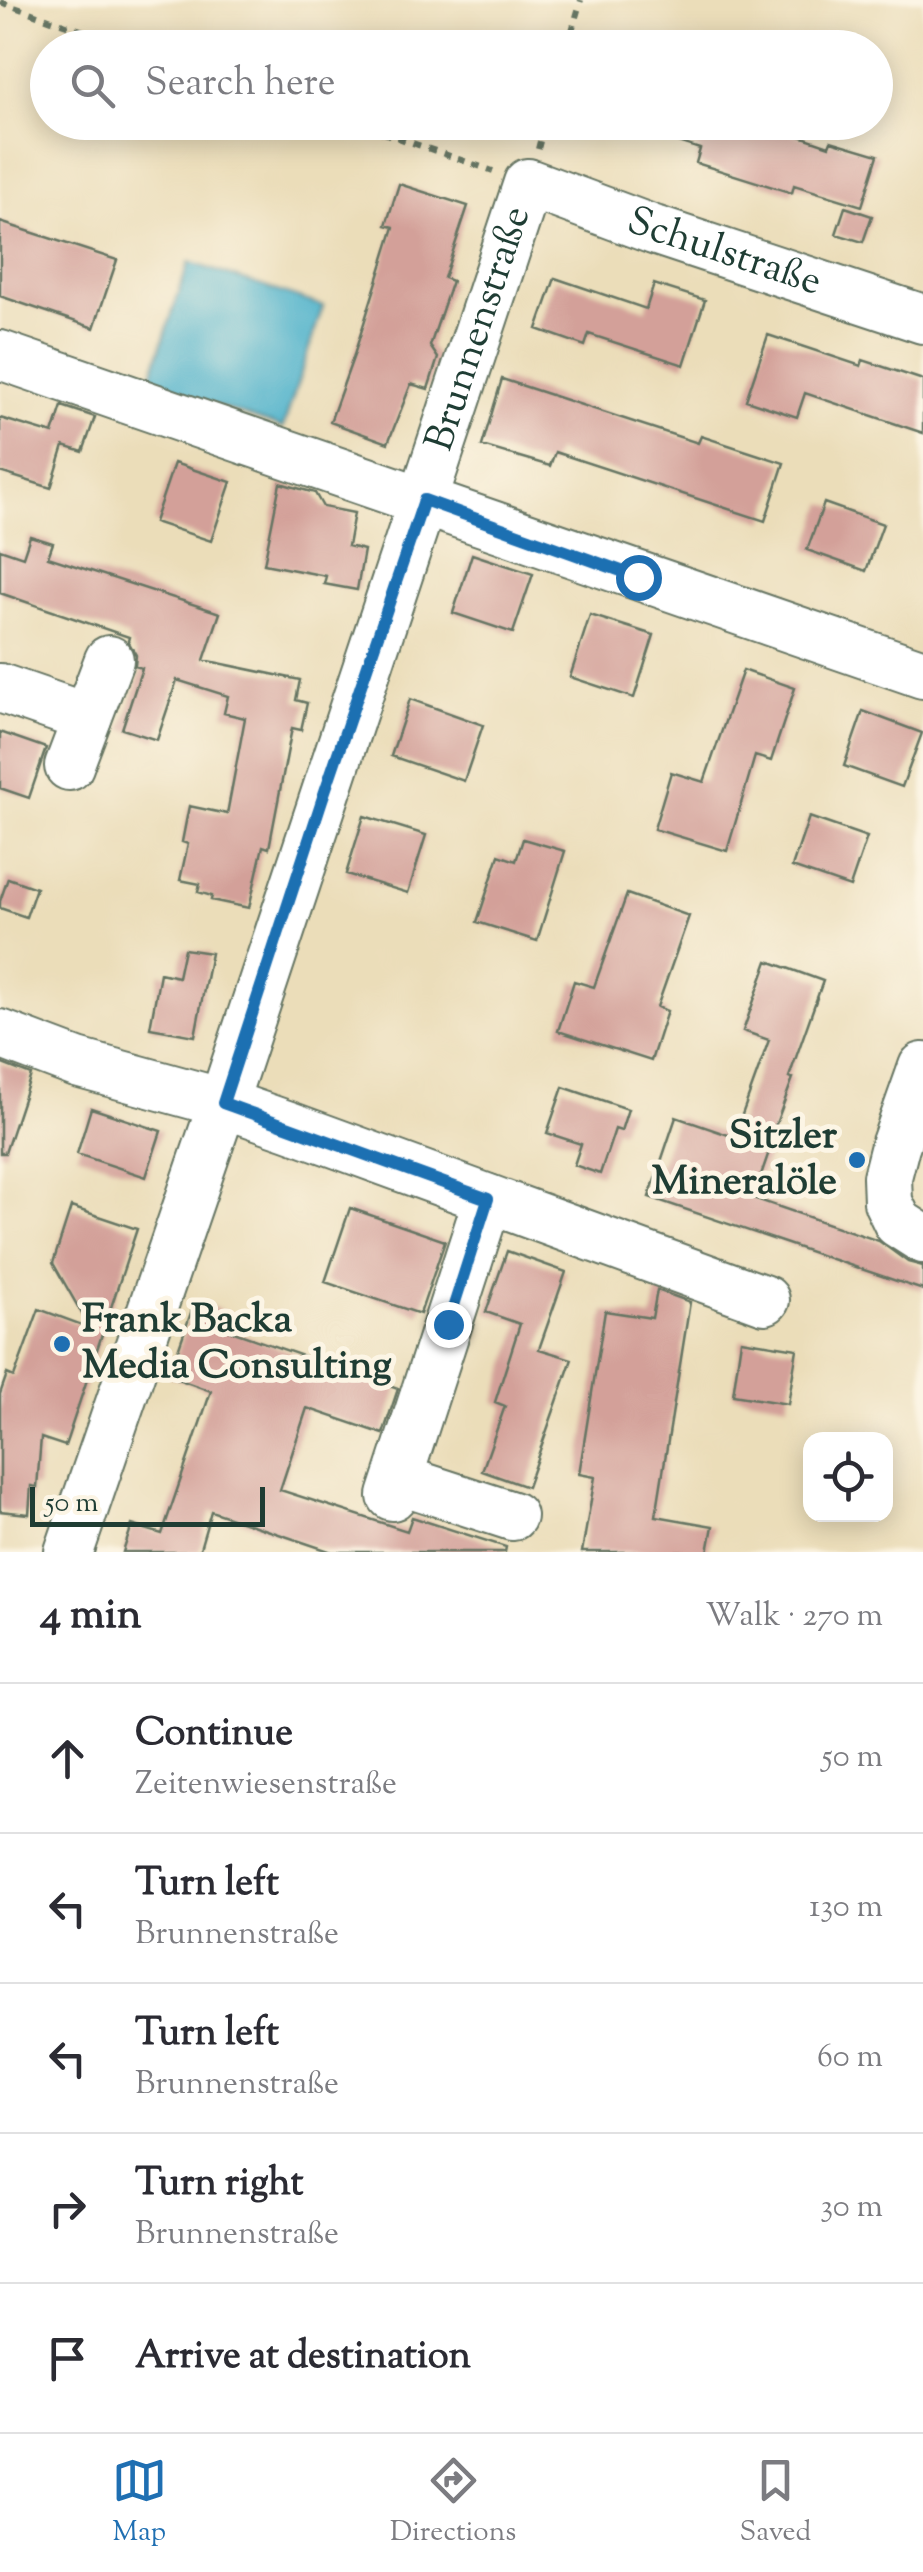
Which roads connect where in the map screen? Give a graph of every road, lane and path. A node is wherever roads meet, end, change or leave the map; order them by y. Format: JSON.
{"nodes":[{"id":1,"x":581,"y":0,"type":"edge"},
{"id":2,"x":0,"y":2,"type":"edge"},
{"id":3,"x":82,"y":30,"type":"edge"},
{"id":4,"x":572,"y":30,"type":"edge"},
{"id":5,"x":404,"y":140,"type":"edge"},
{"id":6,"x":528,"y":183,"type":"junction"},
{"id":7,"x":923,"y":319,"type":"edge"},
{"id":8,"x":0,"y":355,"type":"edge"},
{"id":9,"x":424,"y":500,"type":"junction"},
{"id":10,"x":109,"y":660,"type":"dead end"},
{"id":11,"x":923,"y":674,"type":"edge"},
{"id":12,"x":0,"y":688,"type":"edge"},
{"id":13,"x":87,"y":718,"type":"junction"},
{"id":14,"x":69,"y":766,"type":"dead end"},
{"id":15,"x":0,"y":1034,"type":"edge"},
{"id":16,"x":923,"y":1067,"type":"edge"},
{"id":17,"x":223,"y":1103,"type":"junction"},
{"id":18,"x":488,"y":1199,"type":"junction"},
{"id":19,"x":923,"y":1239,"type":"edge"},
{"id":20,"x":766,"y":1300,"type":"dead end"},
{"id":21,"x":512,"y":1516,"type":"dead end"},
{"id":22,"x":68,"y":1552,"type":"edge"}],
"edges":[{"from":1,"to":4,"type":"path"},
{"from":2,"to":3,"type":"path"},
{"from":5,"to":6,"type":"path"},
{"from":6,"to":7,"type":"street","name":"Schulstraße"},
{"from":6,"to":9,"type":"street","name":"Brunnenstraße"},
{"from":8,"to":9,"type":"street"},
{"from":9,"to":11,"type":"street"},
{"from":9,"to":17,"type":"street","name":"Brunnenstraße"},
{"from":10,"to":13,"type":"street"},
{"from":12,"to":13,"type":"street"},
{"from":13,"to":14,"type":"street"},
{"from":15,"to":17,"type":"street"},
{"from":16,"to":19,"type":"street"},
{"from":17,"to":18,"type":"street"},
{"from":17,"to":22,"type":"street","name":"Brunnenstraße"},
{"from":18,"to":20,"type":"street"},
{"from":18,"to":21,"type":"street"}]}
